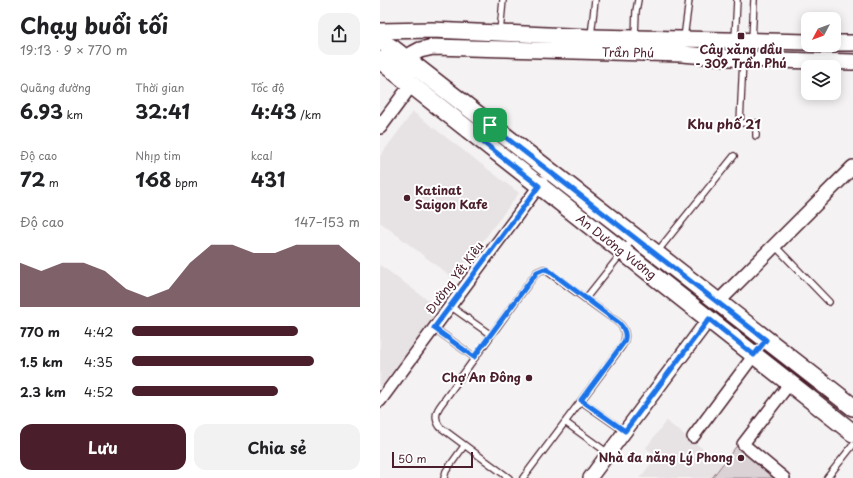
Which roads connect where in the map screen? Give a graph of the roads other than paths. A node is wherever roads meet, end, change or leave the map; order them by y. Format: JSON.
{"nodes":[{"id":1,"x":503,"y":0,"type":"edge"},
{"id":2,"x":595,"y":0,"type":"edge"},
{"id":3,"x":638,"y":0,"type":"edge"},
{"id":4,"x":689,"y":0,"type":"edge"},
{"id":5,"x":737,"y":0,"type":"edge"},
{"id":6,"x":754,"y":0,"type":"edge"},
{"id":7,"x":380,"y":31,"type":"edge"},
{"id":8,"x":500,"y":33,"type":"junction"},
{"id":9,"x":591,"y":37,"type":"junction"},
{"id":10,"x":635,"y":38,"type":"junction"},
{"id":11,"x":684,"y":39,"type":"junction"},
{"id":12,"x":735,"y":40,"type":"junction"},
{"id":13,"x":380,"y":41,"type":"edge"},
{"id":14,"x":752,"y":41,"type":"junction"},
{"id":15,"x":801,"y":42,"type":"edge"},
{"id":16,"x":841,"y":43,"type":"edge"},
{"id":17,"x":853,"y":43,"type":"edge"},
{"id":18,"x":635,"y":53,"type":"junction"},
{"id":19,"x":404,"y":58,"type":"junction"},
{"id":20,"x":743,"y":59,"type":"junction"},
{"id":21,"x":853,"y":62,"type":"edge"},
{"id":22,"x":386,"y":66,"type":"edge"},
{"id":23,"x":422,"y":72,"type":"junction"},
{"id":24,"x":411,"y":85,"type":"junction"},
{"id":25,"x":490,"y":125,"type":"junction"},
{"id":26,"x":380,"y":128,"type":"edge"},
{"id":27,"x":756,"y":136,"type":"dead end"},
{"id":28,"x":479,"y":139,"type":"junction"},
{"id":29,"x":734,"y":156,"type":"dead end"},
{"id":30,"x":550,"y":172,"type":"junction"},
{"id":31,"x":851,"y":173,"type":"edge"},
{"id":32,"x":539,"y":186,"type":"junction"},
{"id":33,"x":634,"y":237,"type":"junction"},
{"id":34,"x":775,"y":245,"type":"junction"},
{"id":35,"x":623,"y":252,"type":"junction"},
{"id":36,"x":656,"y":253,"type":"junction"},
{"id":37,"x":586,"y":298,"type":"junction"},
{"id":38,"x":718,"y":302,"type":"junction"},
{"id":39,"x":829,"y":302,"type":"dead end"},
{"id":40,"x":450,"y":306,"type":"junction"},
{"id":41,"x":709,"y":319,"type":"junction"},
{"id":42,"x":434,"y":328,"type":"junction"},
{"id":43,"x":491,"y":335,"type":"junction"},
{"id":44,"x":766,"y":340,"type":"junction"},
{"id":45,"x":754,"y":355,"type":"junction"},
{"id":46,"x":474,"y":357,"type":"junction"},
{"id":47,"x":790,"y":383,"type":"junction"},
{"id":48,"x":581,"y":400,"type":"junction"},
{"id":49,"x":380,"y":401,"type":"edge"},
{"id":50,"x":853,"y":407,"type":"edge"},
{"id":51,"x":565,"y":422,"type":"junction"},
{"id":52,"x":625,"y":431,"type":"junction"},
{"id":53,"x":853,"y":433,"type":"edge"},
{"id":54,"x":693,"y":437,"type":"dead end"},
{"id":55,"x":853,"y":445,"type":"edge"},
{"id":56,"x":464,"y":446,"type":"junction"},
{"id":57,"x":608,"y":453,"type":"junction"},
{"id":58,"x":444,"y":478,"type":"edge"},
{"id":59,"x":509,"y":478,"type":"edge"},
{"id":60,"x":523,"y":478,"type":"edge"},
{"id":61,"x":590,"y":478,"type":"edge"},
{"id":62,"x":784,"y":478,"type":"edge"},
{"id":63,"x":827,"y":478,"type":"edge"}],
"edges":[{"from":1,"to":8,"type":"lane"},
{"from":2,"to":9,"type":"lane"},
{"from":3,"to":10,"type":"lane"},
{"from":4,"to":11,"type":"lane"},
{"from":5,"to":12,"type":"lane"},
{"from":6,"to":14,"type":"lane"},
{"from":7,"to":8,"type":"main road","name":"Trần Phú"},
{"from":8,"to":9,"type":"main road","name":"Trần Phú"},
{"from":9,"to":10,"type":"main road","name":"Trần Phú"},
{"from":10,"to":11,"type":"main road","name":"Trần Phú"},
{"from":10,"to":18,"type":"main road"},
{"from":11,"to":12,"type":"main road","name":"Trần Phú"},
{"from":12,"to":14,"type":"main road","name":"Trần Phú"},
{"from":13,"to":19,"type":"main road","name":"An Dương Vương"},
{"from":14,"to":15,"type":"main road","name":"Trần Phú"},
{"from":16,"to":17,"type":"main road"},
{"from":18,"to":19,"type":"main road","name":"Trần Phú"},
{"from":18,"to":20,"type":"main road","name":"Trần Phú"},
{"from":19,"to":22,"type":"main road"},
{"from":19,"to":23,"type":"main road","name":"An Dương Vương"},
{"from":20,"to":21,"type":"main road","name":"Trần Phú"},
{"from":20,"to":27,"type":"lane"},
{"from":22,"to":24,"type":"main road","name":"An Dương Vương"},
{"from":23,"to":24,"type":"main road"},
{"from":23,"to":25,"type":"main road","name":"An Dương Vương"},
{"from":24,"to":26,"type":"street"},
{"from":24,"to":28,"type":"main road","name":"An Dương Vương"},
{"from":25,"to":28,"type":"main road"},
{"from":25,"to":30,"type":"main road","name":"An Dương Vương"},
{"from":28,"to":32,"type":"main road","name":"An Dương Vương"},
{"from":29,"to":36,"type":"lane"},
{"from":30,"to":32,"type":"street","name":"Đường Yết Kiêu"},
{"from":30,"to":33,"type":"main road","name":"An Dương Vương"},
{"from":31,"to":34,"type":"street"},
{"from":32,"to":35,"type":"main road","name":"An Dương Vương"},
{"from":32,"to":40,"type":"street","name":"Đường Yết Kiêu"},
{"from":33,"to":35,"type":"lane"},
{"from":33,"to":36,"type":"main road","name":"An Dương Vương"},
{"from":34,"to":38,"type":"street"},
{"from":34,"to":39,"type":"lane"},
{"from":35,"to":37,"type":"lane"},
{"from":35,"to":41,"type":"main road","name":"An Dương Vương"},
{"from":36,"to":38,"type":"main road","name":"An Dương Vương"},
{"from":37,"to":43,"type":"lane"},
{"from":37,"to":48,"type":"lane"},
{"from":38,"to":41,"type":"main road"},
{"from":38,"to":44,"type":"main road","name":"An Dương Vương"},
{"from":40,"to":42,"type":"street","name":"Đường Yết Kiêu"},
{"from":40,"to":43,"type":"lane"},
{"from":41,"to":45,"type":"main road","name":"An Dương Vương"},
{"from":41,"to":52,"type":"street"},
{"from":42,"to":46,"type":"lane"},
{"from":42,"to":49,"type":"street","name":"Đường Yết Kiêu"},
{"from":43,"to":46,"type":"lane"},
{"from":44,"to":45,"type":"main road"},
{"from":44,"to":50,"type":"main road","name":"An Dương Vương"},
{"from":45,"to":47,"type":"main road","name":"An Dương Vương"},
{"from":45,"to":54,"type":"street"},
{"from":46,"to":56,"type":"lane"},
{"from":47,"to":53,"type":"main road","name":"An Dương Vương"},
{"from":47,"to":62,"type":"street"},
{"from":48,"to":51,"type":"lane"},
{"from":48,"to":52,"type":"lane"},
{"from":51,"to":57,"type":"lane"},
{"from":51,"to":60,"type":"lane"},
{"from":52,"to":57,"type":"street"},
{"from":55,"to":63,"type":"lane"},
{"from":56,"to":58,"type":"lane"},
{"from":56,"to":59,"type":"lane"},
{"from":57,"to":61,"type":"street"}]}
